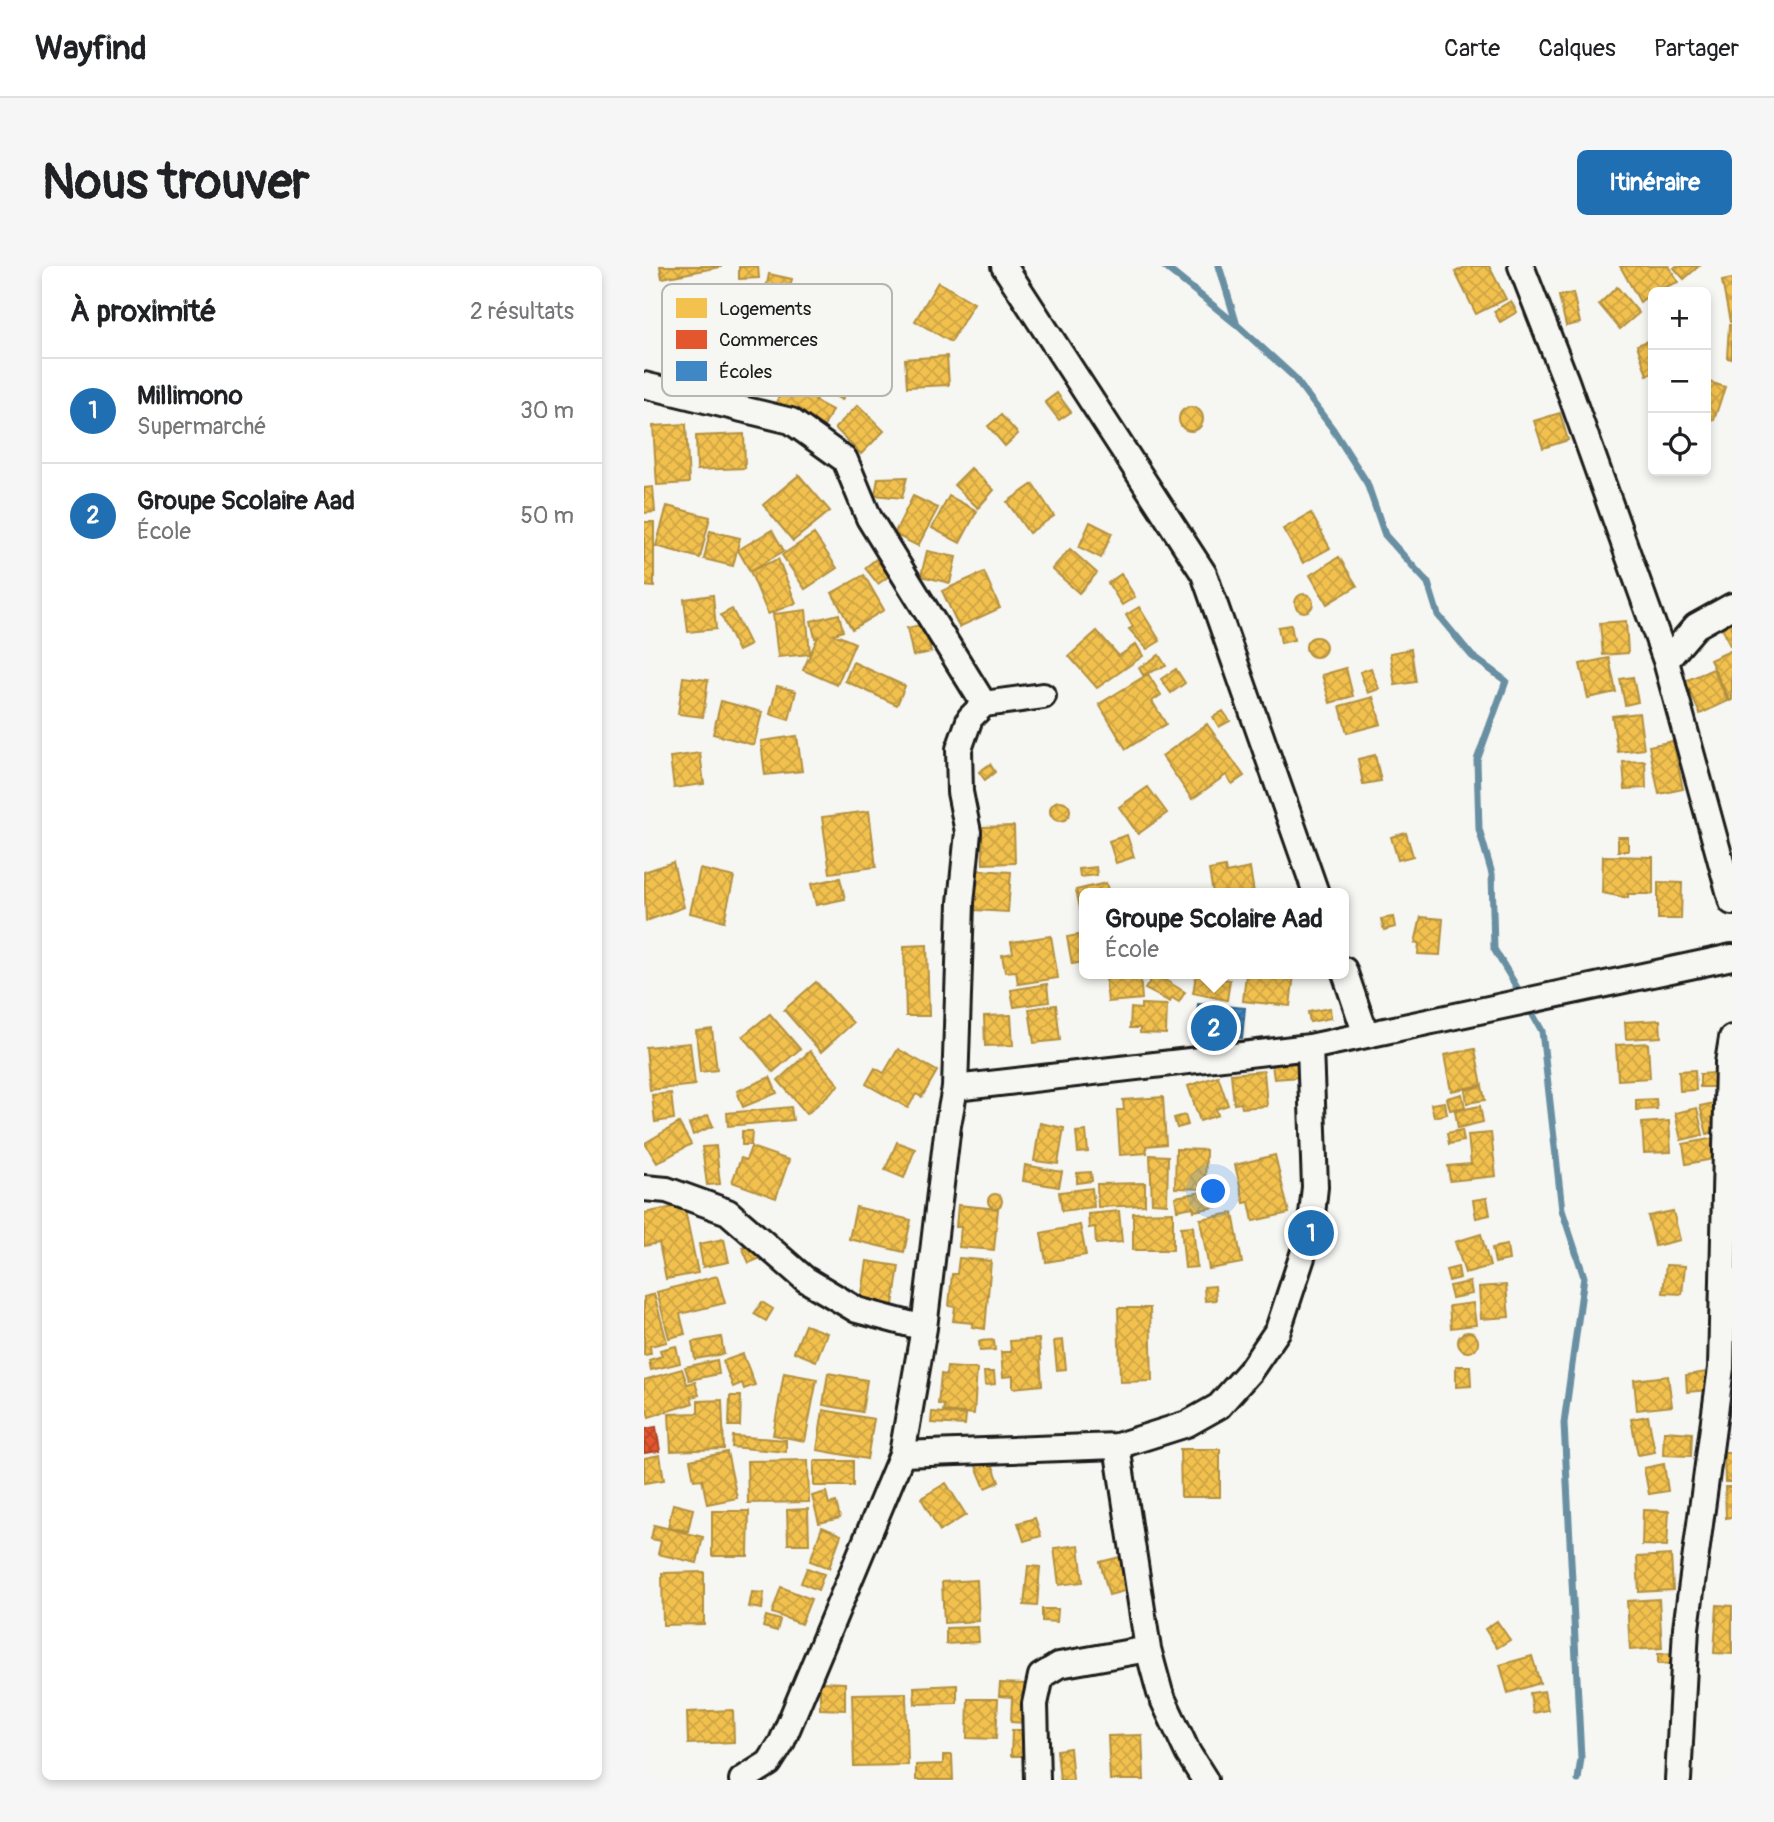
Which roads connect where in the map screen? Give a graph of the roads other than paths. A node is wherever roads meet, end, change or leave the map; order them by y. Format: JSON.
{"nodes":[{"id":1,"x":1003,"y":266,"type":"edge"},
{"id":2,"x":1521,"y":266,"type":"edge"},
{"id":3,"x":644,"y":385,"type":"edge"},
{"id":4,"x":662,"y":389,"type":"edge"},
{"id":5,"x":689,"y":396,"type":"edge"},
{"id":6,"x":1732,"y":606,"type":"edge"},
{"id":7,"x":1666,"y":661,"type":"junction"},
{"id":8,"x":1043,"y":696,"type":"dead end"},
{"id":9,"x":984,"y":704,"type":"junction"},
{"id":10,"x":1314,"y":888,"type":"edge"},
{"id":11,"x":1732,"y":901,"type":"edge"},
{"id":12,"x":1732,"y":957,"type":"edge"},
{"id":13,"x":1346,"y":979,"type":"edge"},
{"id":14,"x":1366,"y":1035,"type":"junction"},
{"id":15,"x":1732,"y":1038,"type":"edge"},
{"id":16,"x":1310,"y":1048,"type":"junction"},
{"id":17,"x":955,"y":1088,"type":"junction"},
{"id":18,"x":644,"y":1188,"type":"edge"},
{"id":19,"x":924,"y":1328,"type":"junction"},
{"id":20,"x":1726,"y":1366,"type":"edge"},
{"id":21,"x":1117,"y":1446,"type":"junction"},
{"id":22,"x":902,"y":1454,"type":"junction"},
{"id":23,"x":1148,"y":1649,"type":"junction"},
{"id":24,"x":742,"y":1780,"type":"edge"},
{"id":25,"x":1037,"y":1780,"type":"edge"},
{"id":26,"x":1205,"y":1780,"type":"edge"},
{"id":27,"x":1678,"y":1780,"type":"edge"}],
"edges":[{"from":1,"to":10,"type":"street"},
{"from":2,"to":7,"type":"street"},
{"from":3,"to":4,"type":"street"},
{"from":5,"to":9,"type":"street"},
{"from":6,"to":7,"type":"street"},
{"from":7,"to":11,"type":"street"},
{"from":8,"to":9,"type":"street"},
{"from":9,"to":17,"type":"street"},
{"from":12,"to":14,"type":"street"},
{"from":13,"to":14,"type":"street"},
{"from":14,"to":16,"type":"street"},
{"from":15,"to":20,"type":"street"},
{"from":16,"to":17,"type":"street"},
{"from":16,"to":21,"type":"street"},
{"from":17,"to":19,"type":"street"},
{"from":18,"to":19,"type":"street"},
{"from":19,"to":22,"type":"street"},
{"from":20,"to":27,"type":"street"},
{"from":21,"to":22,"type":"street"},
{"from":21,"to":23,"type":"street"},
{"from":22,"to":24,"type":"street"},
{"from":23,"to":25,"type":"street"},
{"from":23,"to":26,"type":"street"}]}
